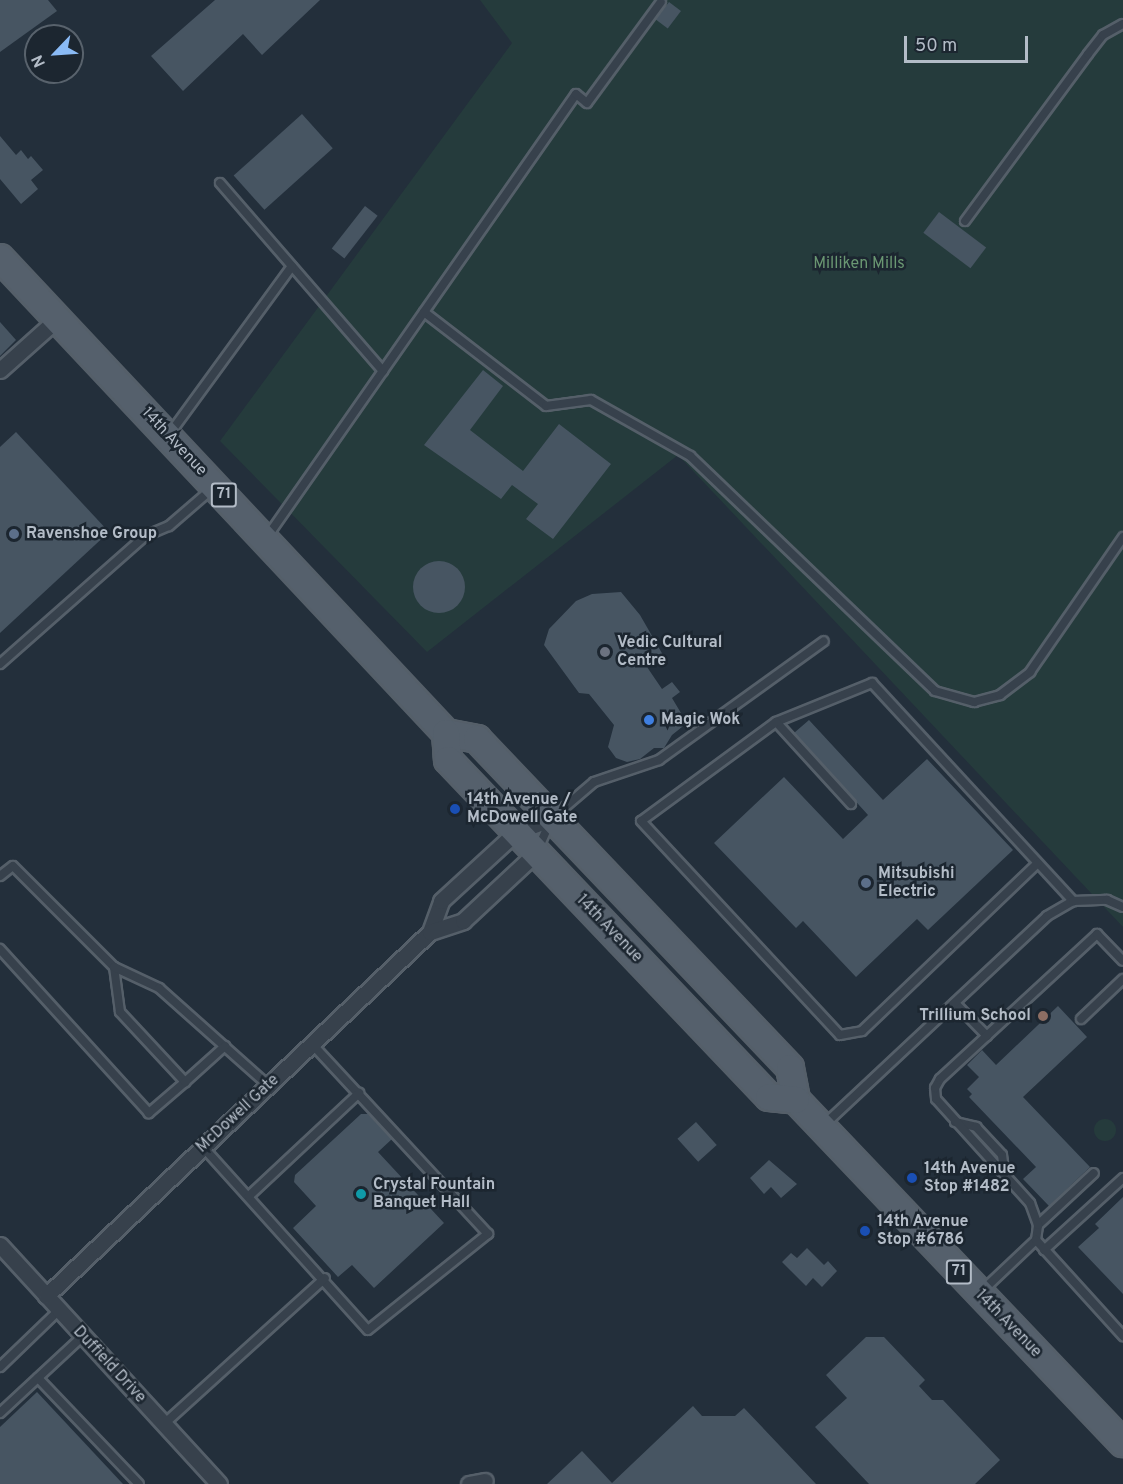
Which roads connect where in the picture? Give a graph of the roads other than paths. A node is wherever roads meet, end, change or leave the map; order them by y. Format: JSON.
{"nodes":[{"id":1,"x":661,"y":2,"type":"dead end"},
{"id":2,"x":1123,"y":24,"type":"edge"},
{"id":3,"x":220,"y":183,"type":"dead end"},
{"id":4,"x":964,"y":221,"type":"dead end"},
{"id":5,"x":0,"y":258,"type":"edge"},
{"id":6,"x":292,"y":266,"type":"junction"},
{"id":7,"x":424,"y":312,"type":"junction"},
{"id":8,"x":57,"y":319,"type":"junction"},
{"id":9,"x":0,"y":370,"type":"edge"},
{"id":10,"x":383,"y":371,"type":"junction"},
{"id":11,"x":168,"y":436,"type":"junction"},
{"id":12,"x":215,"y":486,"type":"junction"},
{"id":13,"x":1123,"y":537,"type":"edge"},
{"id":14,"x":266,"y":539,"type":"junction"},
{"id":15,"x":824,"y":641,"type":"dead end"},
{"id":16,"x":0,"y":664,"type":"edge"},
{"id":17,"x":776,"y":722,"type":"junction"},
{"id":18,"x":446,"y":733,"type":"junction"},
{"id":19,"x":851,"y":804,"type":"dead end"},
{"id":20,"x":552,"y":818,"type":"junction"},
{"id":21,"x":516,"y":832,"type":"junction"},
{"id":22,"x":536,"y":853,"type":"junction"},
{"id":23,"x":1038,"y":863,"type":"junction"},
{"id":24,"x":0,"y":876,"type":"edge"},
{"id":25,"x":1073,"y":901,"type":"junction"},
{"id":26,"x":1123,"y":907,"type":"edge"},
{"id":27,"x":430,"y":932,"type":"junction"},
{"id":28,"x":0,"y":950,"type":"edge"},
{"id":29,"x":1123,"y":961,"type":"edge"},
{"id":30,"x":114,"y":967,"type":"junction"},
{"id":31,"x":1123,"y":979,"type":"edge"},
{"id":32,"x":955,"y":1003,"type":"junction"},
{"id":33,"x":1081,"y":1019,"type":"dead end"},
{"id":34,"x":987,"y":1036,"type":"junction"},
{"id":35,"x":312,"y":1044,"type":"junction"},
{"id":36,"x":225,"y":1046,"type":"junction"},
{"id":37,"x":185,"y":1082,"type":"junction"},
{"id":38,"x":268,"y":1085,"type":"junction"},
{"id":39,"x":360,"y":1093,"type":"junction"},
{"id":40,"x":796,"y":1100,"type":"junction"},
{"id":41,"x":955,"y":1122,"type":"junction"},
{"id":42,"x":822,"y":1127,"type":"junction"},
{"id":43,"x":203,"y":1147,"type":"junction"},
{"id":44,"x":1094,"y":1173,"type":"dead end"},
{"id":45,"x":1005,"y":1176,"type":"junction"},
{"id":46,"x":1123,"y":1178,"type":"edge"},
{"id":47,"x":249,"y":1196,"type":"junction"},
{"id":48,"x":1038,"y":1225,"type":"junction"},
{"id":49,"x":1035,"y":1240,"type":"junction"},
{"id":50,"x":0,"y":1245,"type":"edge"},
{"id":51,"x":1044,"y":1250,"type":"junction"},
{"id":52,"x":324,"y":1278,"type":"junction"},
{"id":53,"x":979,"y":1294,"type":"junction"},
{"id":54,"x":46,"y":1296,"type":"junction"},
{"id":55,"x":59,"y":1310,"type":"junction"},
{"id":56,"x":83,"y":1336,"type":"junction"},
{"id":57,"x":1123,"y":1336,"type":"edge"},
{"id":58,"x":0,"y":1367,"type":"edge"},
{"id":59,"x":38,"y":1378,"type":"junction"},
{"id":60,"x":0,"y":1413,"type":"edge"},
{"id":61,"x":164,"y":1424,"type":"junction"},
{"id":62,"x":1123,"y":1443,"type":"edge"},
{"id":63,"x":485,"y":1481,"type":"dead end"},
{"id":64,"x":139,"y":1484,"type":"edge"},
{"id":65,"x":219,"y":1484,"type":"edge"},
{"id":66,"x":469,"y":1484,"type":"edge"}],
"edges":[{"from":1,"to":7,"type":"lane"},
{"from":2,"to":4,"type":"lane"},
{"from":3,"to":6,"type":"lane"},
{"from":5,"to":8,"type":"main road","name":"14th Avenue","number":"71"},
{"from":6,"to":10,"type":"lane"},
{"from":6,"to":11,"type":"lane"},
{"from":7,"to":10,"type":"lane"},
{"from":7,"to":13,"type":"lane"},
{"from":8,"to":9,"type":"street"},
{"from":8,"to":11,"type":"main road","name":"14th Avenue","number":"71"},
{"from":10,"to":14,"type":"lane"},
{"from":11,"to":12,"type":"main road","name":"14th Avenue","number":"71"},
{"from":12,"to":14,"type":"main road","name":"14th Avenue","number":"71"},
{"from":12,"to":16,"type":"lane"},
{"from":14,"to":18,"type":"main road","name":"14th Avenue","number":"71"},
{"from":15,"to":20,"type":"lane"},
{"from":17,"to":19,"type":"lane"},
{"from":17,"to":23,"type":"lane"},
{"from":17,"to":23,"type":"lane"},
{"from":18,"to":20,"type":"main road"},
{"from":18,"to":21,"type":"main road","name":"14th Avenue"},
{"from":20,"to":21,"type":"street","name":"McDowell Gate"},
{"from":20,"to":22,"type":"lane"},
{"from":20,"to":40,"type":"main road"},
{"from":21,"to":22,"type":"main road","name":"14th Avenue"},
{"from":21,"to":27,"type":"street","name":"McDowell Gate"},
{"from":22,"to":27,"type":"street","name":"McDowell Gate"},
{"from":22,"to":40,"type":"main road","name":"14th Avenue"},
{"from":23,"to":25,"type":"lane"},
{"from":24,"to":30,"type":"lane"},
{"from":25,"to":26,"type":"lane"},
{"from":25,"to":32,"type":"lane"},
{"from":27,"to":35,"type":"street","name":"McDowell Gate"},
{"from":28,"to":37,"type":"lane"},
{"from":29,"to":34,"type":"lane"},
{"from":30,"to":36,"type":"lane"},
{"from":30,"to":37,"type":"lane"},
{"from":31,"to":33,"type":"lane"},
{"from":32,"to":34,"type":"lane"},
{"from":32,"to":42,"type":"lane"},
{"from":34,"to":41,"type":"lane"},
{"from":35,"to":38,"type":"street","name":"McDowell Gate"},
{"from":35,"to":39,"type":"lane"},
{"from":36,"to":37,"type":"lane"},
{"from":36,"to":38,"type":"lane"},
{"from":38,"to":43,"type":"street","name":"McDowell Gate"},
{"from":39,"to":47,"type":"lane"},
{"from":39,"to":52,"type":"lane"},
{"from":40,"to":42,"type":"main road","name":"14th Avenue","number":"71"},
{"from":41,"to":45,"type":"lane"},
{"from":41,"to":45,"type":"lane"},
{"from":42,"to":53,"type":"main road","name":"14th Avenue","number":"71"},
{"from":43,"to":47,"type":"lane"},
{"from":43,"to":54,"type":"street","name":"McDowell Gate"},
{"from":44,"to":48,"type":"lane"},
{"from":45,"to":48,"type":"lane"},
{"from":46,"to":51,"type":"lane"},
{"from":47,"to":52,"type":"lane"},
{"from":48,"to":49,"type":"lane"},
{"from":49,"to":51,"type":"lane"},
{"from":49,"to":53,"type":"lane"},
{"from":50,"to":54,"type":"street","name":"Duffield Drive"},
{"from":51,"to":57,"type":"lane"},
{"from":52,"to":61,"type":"lane"},
{"from":53,"to":62,"type":"main road","name":"14th Avenue","number":"71"},
{"from":54,"to":55,"type":"street","name":"Duffield Drive"},
{"from":55,"to":56,"type":"street","name":"Duffield Drive"},
{"from":55,"to":58,"type":"lane"},
{"from":56,"to":59,"type":"lane"},
{"from":56,"to":61,"type":"street","name":"Duffield Drive"},
{"from":59,"to":60,"type":"lane"},
{"from":59,"to":64,"type":"lane"},
{"from":61,"to":65,"type":"street","name":"Duffield Drive"},
{"from":63,"to":66,"type":"street"}]}
